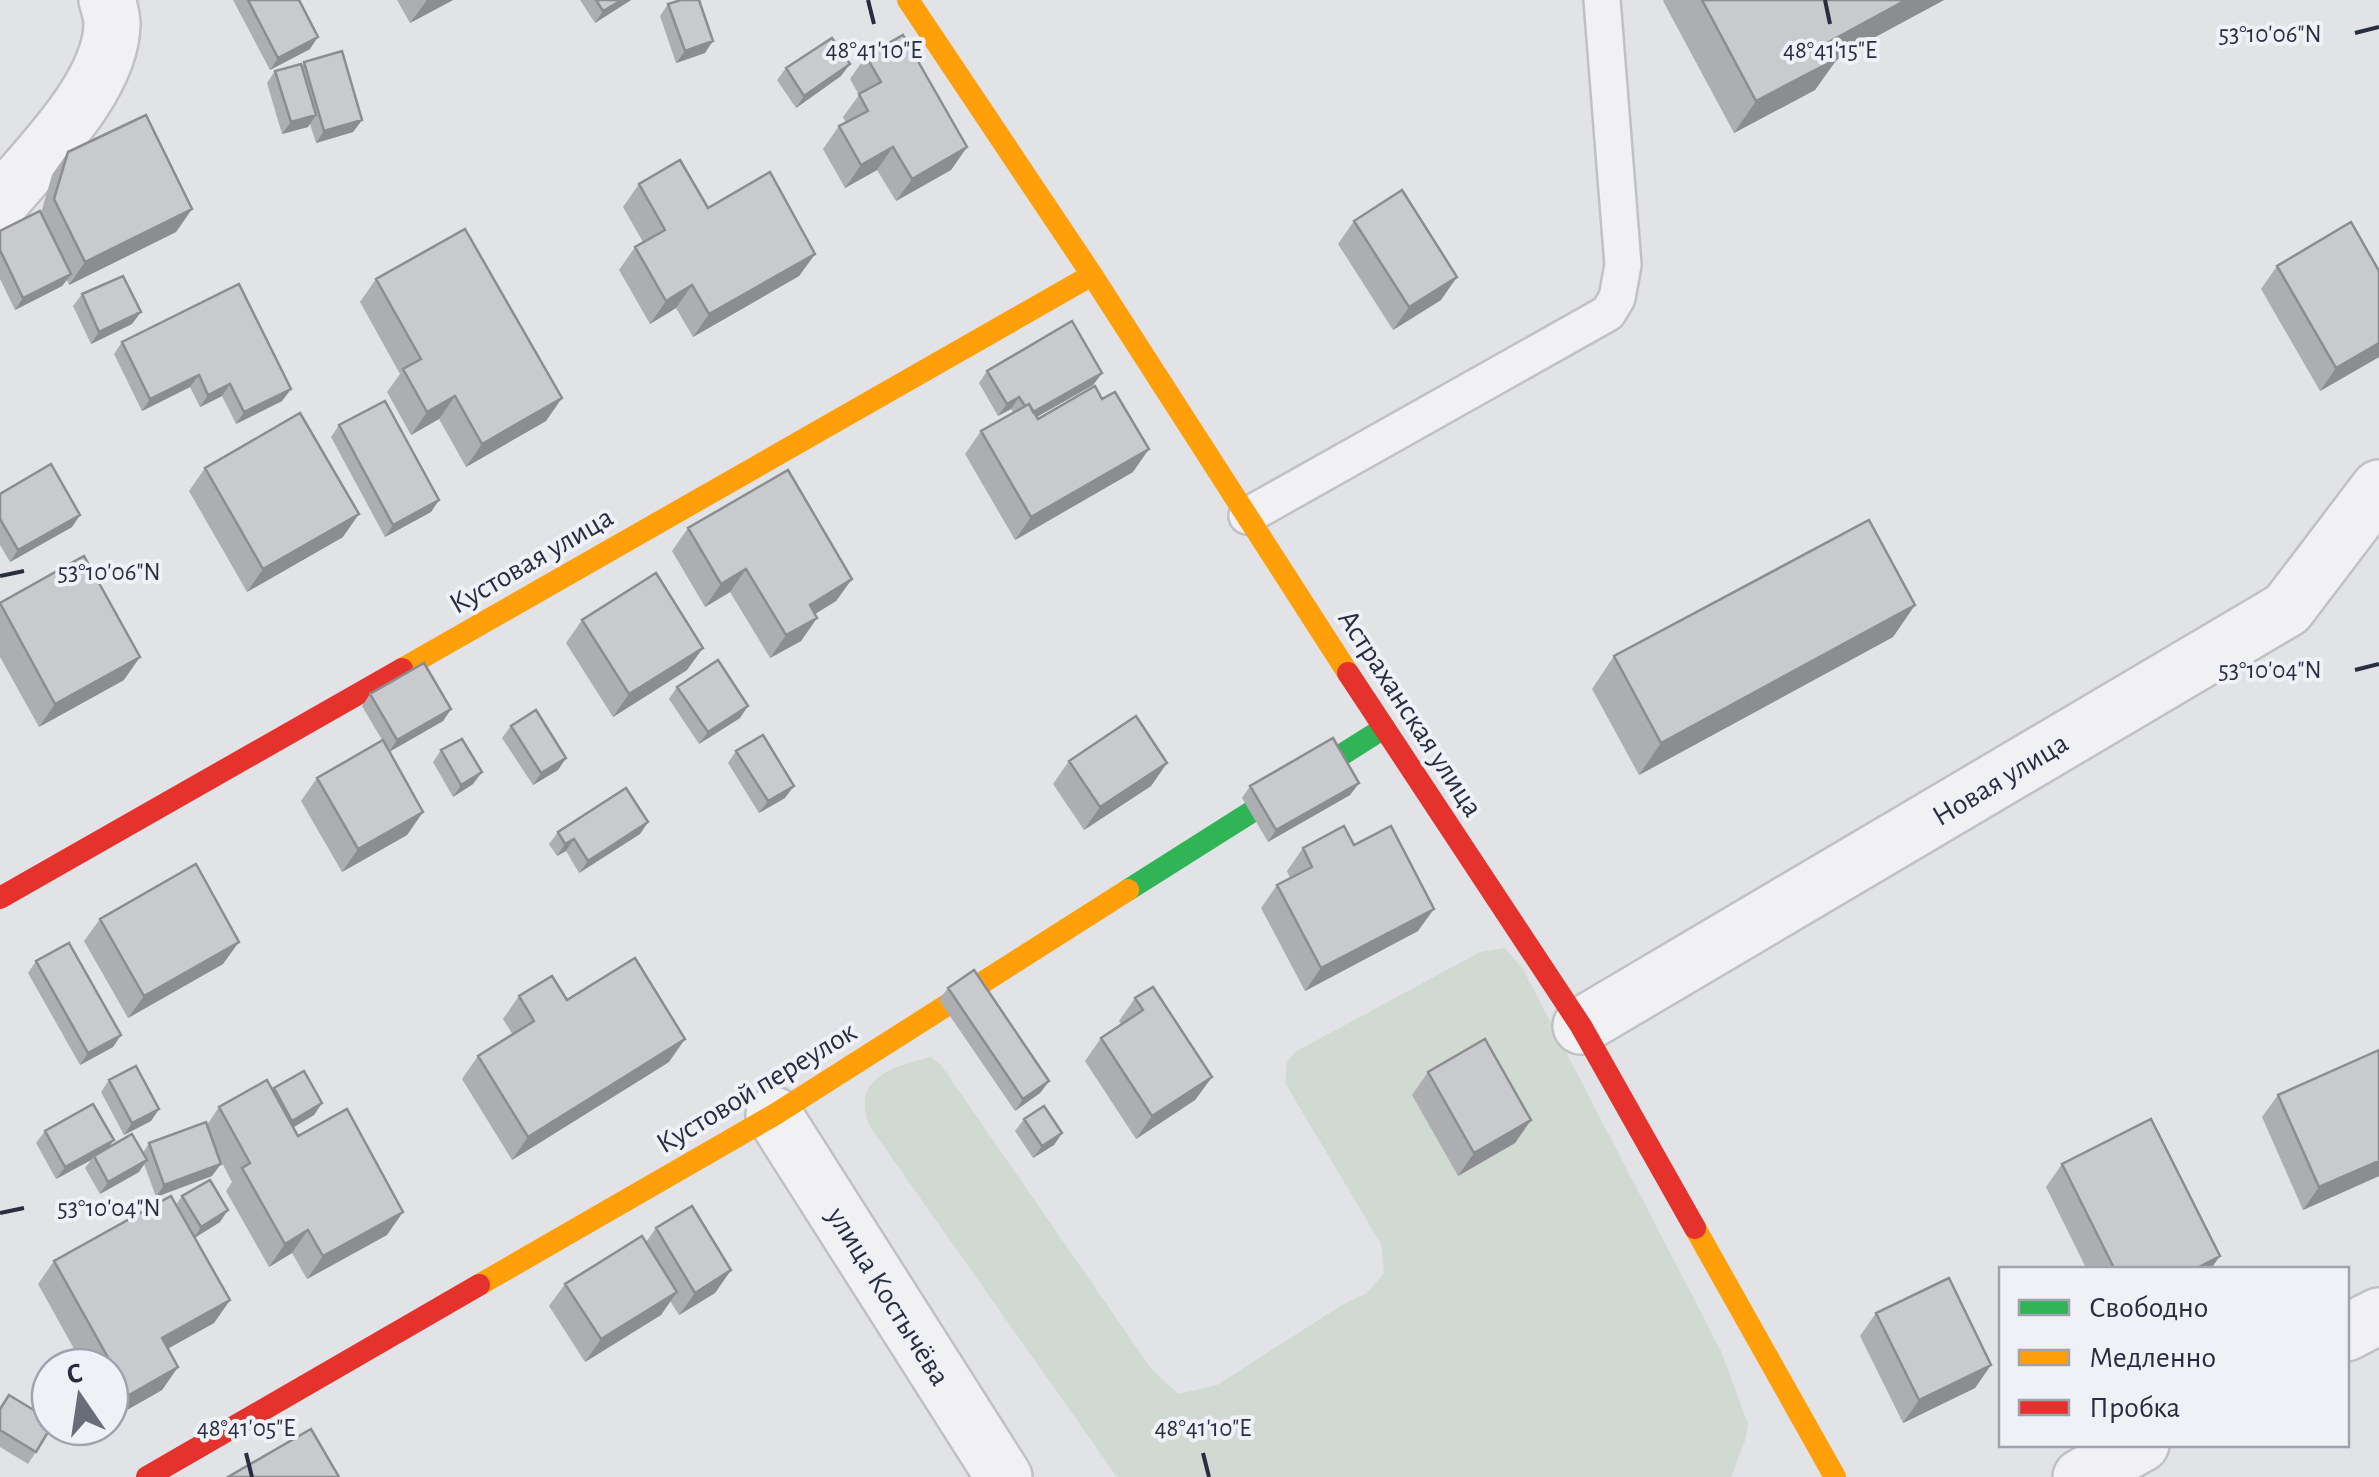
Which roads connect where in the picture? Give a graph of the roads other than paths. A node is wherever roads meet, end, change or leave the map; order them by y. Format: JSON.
{"nodes":[{"id":1,"x":107,"y":0,"type":"edge"},
{"id":2,"x":908,"y":0,"type":"edge"},
{"id":3,"x":1602,"y":0,"type":"edge"},
{"id":4,"x":0,"y":203,"type":"edge"},
{"id":5,"x":1092,"y":275,"type":"junction"},
{"id":6,"x":2379,"y":488,"type":"edge"},
{"id":7,"x":1247,"y":516,"type":"junction"},
{"id":8,"x":1384,"y":728,"type":"junction"},
{"id":9,"x":0,"y":898,"type":"edge"},
{"id":10,"x":1582,"y":1026,"type":"junction"},
{"id":11,"x":774,"y":1115,"type":"junction"},
{"id":12,"x":2379,"y":1316,"type":"edge"},
{"id":13,"x":2349,"y":1332,"type":"edge"},
{"id":14,"x":2135,"y":1447,"type":"edge"},
{"id":15,"x":147,"y":1477,"type":"edge"},
{"id":16,"x":1004,"y":1477,"type":"edge"},
{"id":17,"x":1834,"y":1477,"type":"edge"},
{"id":18,"x":2080,"y":1477,"type":"edge"}],
"edges":[{"from":1,"to":4,"type":"street"},
{"from":2,"to":5,"type":"street","name":"Астраханская улица"},
{"from":3,"to":7,"type":"lane"},
{"from":5,"to":7,"type":"street","name":"Астраханская улица"},
{"from":5,"to":9,"type":"street","name":"Кустовая улица"},
{"from":6,"to":10,"type":"street","name":"Новая улица"},
{"from":7,"to":8,"type":"street","name":"Астраханская улица"},
{"from":8,"to":10,"type":"street","name":"Астраханская улица"},
{"from":8,"to":11,"type":"street","name":"Кустовой переулок"},
{"from":10,"to":17,"type":"street","name":"Астраханская улица"},
{"from":11,"to":15,"type":"street","name":"Кустовой переулок"},
{"from":11,"to":16,"type":"street","name":"улица Костычёва"},
{"from":12,"to":13,"type":"street"},
{"from":14,"to":18,"type":"street"}]}
